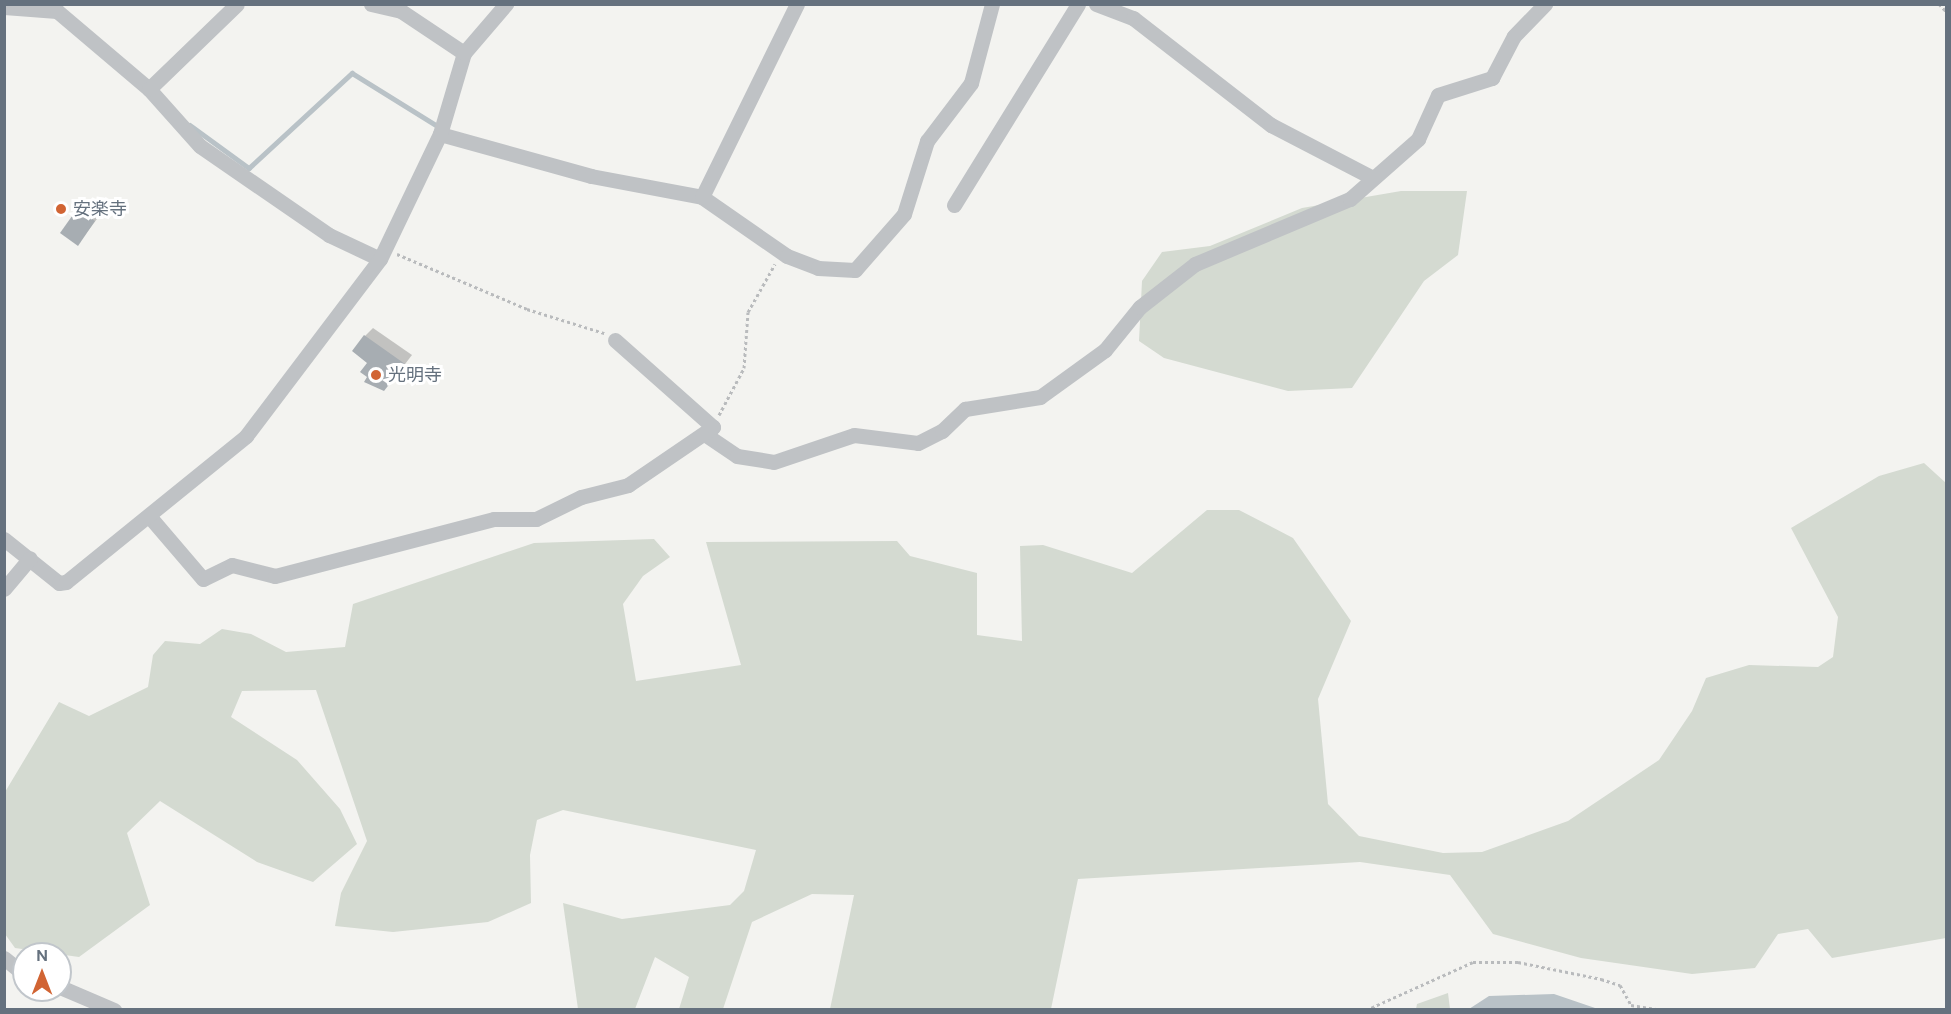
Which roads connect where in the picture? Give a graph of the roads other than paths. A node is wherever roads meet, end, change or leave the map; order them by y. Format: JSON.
{"nodes":[{"id":1,"x":237,"y":4,"type":"edge"},
{"id":2,"x":371,"y":4,"type":"edge"},
{"id":3,"x":507,"y":4,"type":"edge"},
{"id":4,"x":797,"y":4,"type":"edge"},
{"id":5,"x":992,"y":4,"type":"edge"},
{"id":6,"x":1078,"y":4,"type":"edge"},
{"id":7,"x":1096,"y":4,"type":"edge"},
{"id":8,"x":1545,"y":4,"type":"edge"},
{"id":9,"x":4,"y":7,"type":"edge"},
{"id":10,"x":1135,"y":11,"type":"edge"},
{"id":11,"x":464,"y":53,"type":"junction"},
{"id":12,"x":149,"y":89,"type":"junction"},
{"id":13,"x":440,"y":134,"type":"junction"},
{"id":14,"x":1371,"y":177,"type":"junction"},
{"id":15,"x":702,"y":196,"type":"junction"},
{"id":16,"x":954,"y":205,"type":"dead end"},
{"id":17,"x":382,"y":256,"type":"junction"},
{"id":18,"x":615,"y":340,"type":"road end"},
{"id":19,"x":709,"y":431,"type":"junction"},
{"id":20,"x":149,"y":516,"type":"junction"},
{"id":21,"x":4,"y":539,"type":"edge"},
{"id":22,"x":30,"y":558,"type":"junction"},
{"id":23,"x":4,"y":589,"type":"edge"},
{"id":24,"x":72,"y":992,"type":"edge"},
{"id":25,"x":114,"y":1010,"type":"edge"}],
"edges":[{"from":1,"to":12,"type":"street"},
{"from":2,"to":11,"type":"street"},
{"from":3,"to":11,"type":"street"},
{"from":4,"to":15,"type":"street"},
{"from":5,"to":15,"type":"street"},
{"from":6,"to":16,"type":"street"},
{"from":7,"to":10,"type":"street"},
{"from":8,"to":14,"type":"street"},
{"from":9,"to":12,"type":"street"},
{"from":10,"to":14,"type":"street"},
{"from":11,"to":13,"type":"street"},
{"from":12,"to":17,"type":"street"},
{"from":13,"to":15,"type":"street"},
{"from":13,"to":17,"type":"street"},
{"from":14,"to":19,"type":"street"},
{"from":17,"to":20,"type":"street"},
{"from":18,"to":19,"type":"street"},
{"from":19,"to":20,"type":"street"},
{"from":20,"to":22,"type":"street"},
{"from":21,"to":22,"type":"street"},
{"from":22,"to":23,"type":"street"},
{"from":24,"to":25,"type":"street"}]}
